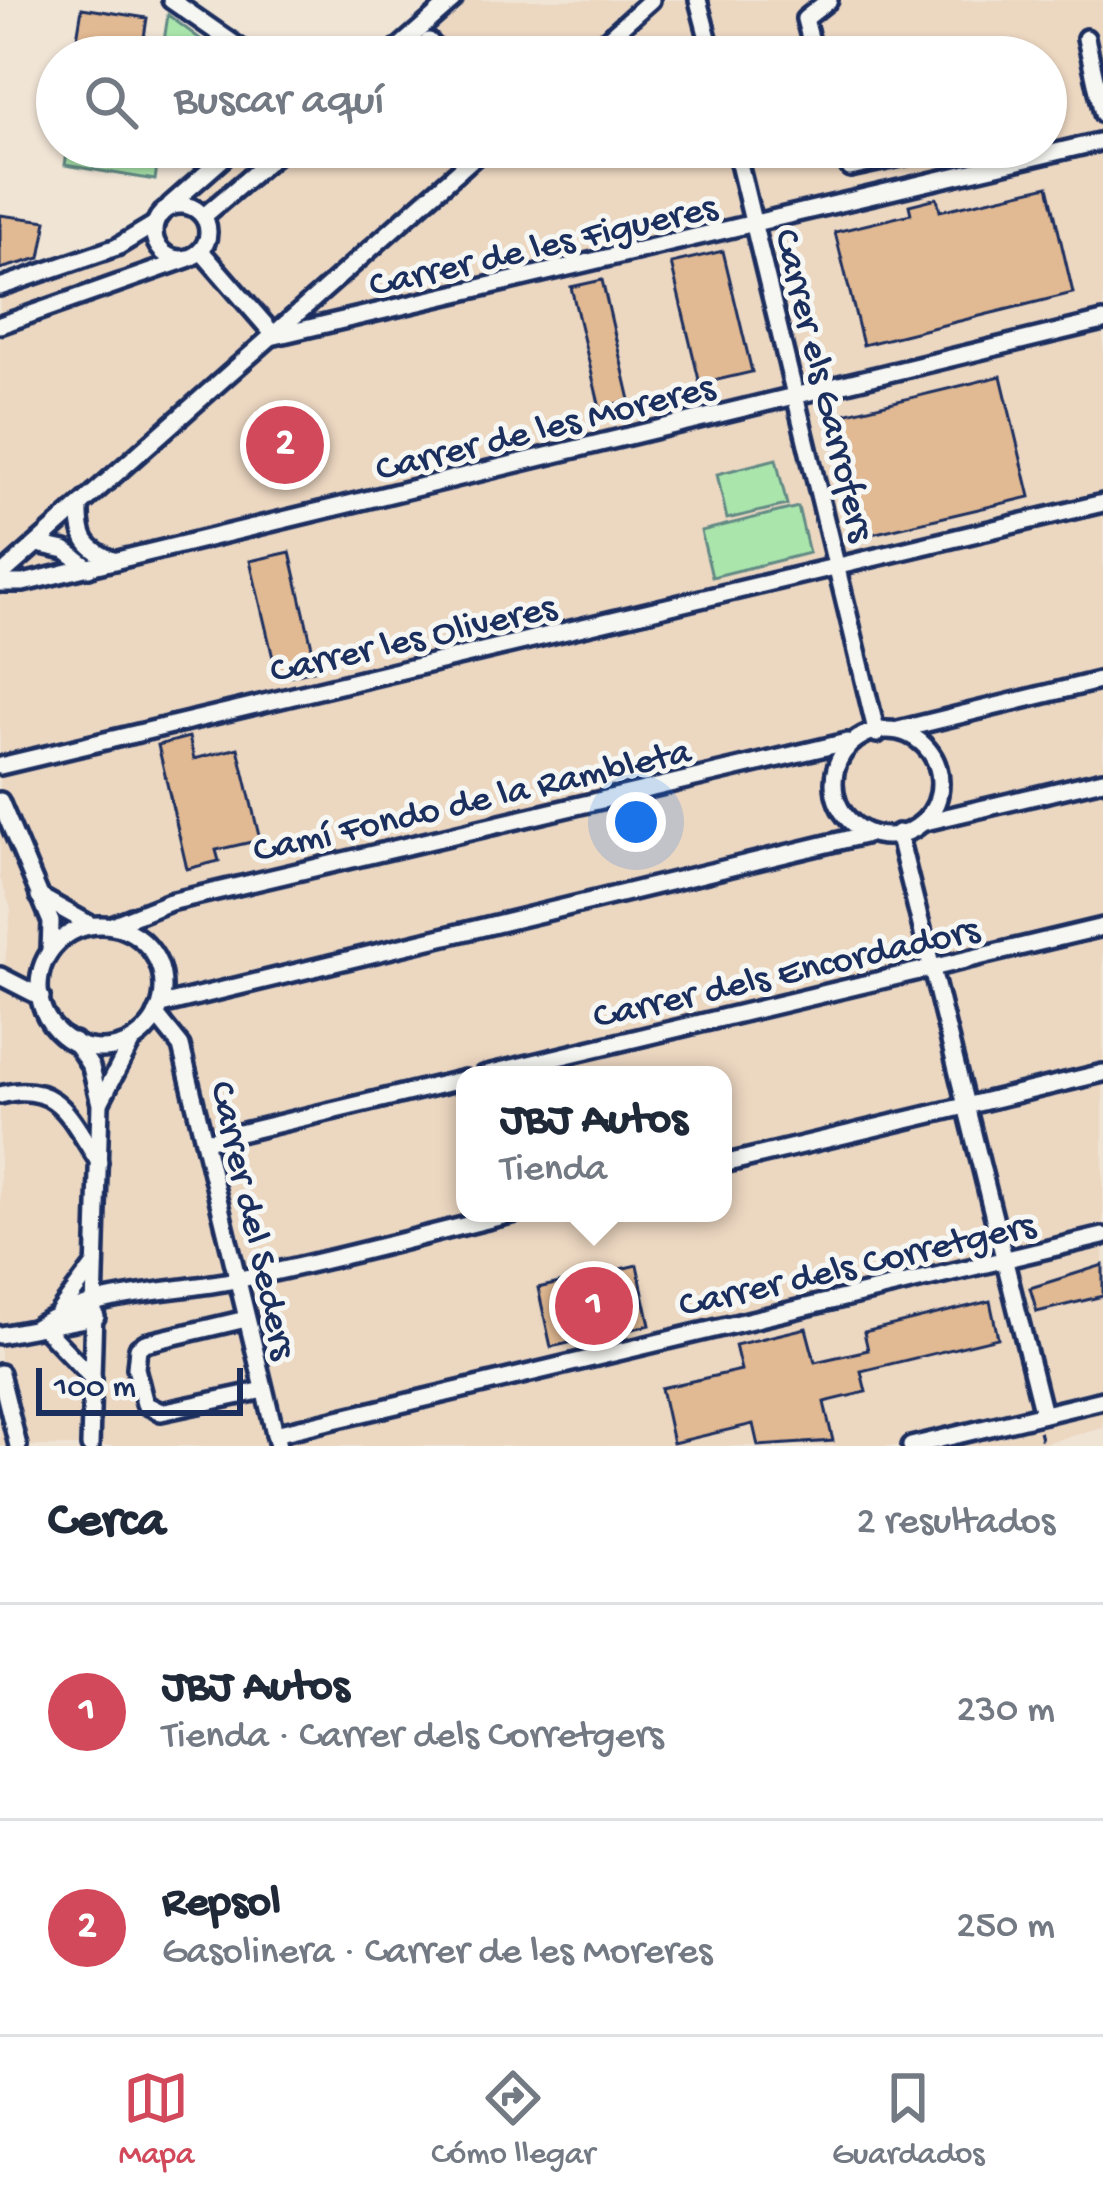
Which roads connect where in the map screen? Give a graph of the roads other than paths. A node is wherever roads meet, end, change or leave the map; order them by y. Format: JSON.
{"nodes":[{"id":1,"x":171,"y":0,"type":"edge"},
{"id":2,"x":453,"y":0,"type":"edge"},
{"id":3,"x":650,"y":0,"type":"edge"},
{"id":4,"x":698,"y":0,"type":"edge"},
{"id":5,"x":829,"y":0,"type":"edge"},
{"id":6,"x":223,"y":36,"type":"edge"},
{"id":7,"x":412,"y":36,"type":"edge"},
{"id":8,"x":610,"y":36,"type":"edge"},
{"id":9,"x":707,"y":36,"type":"edge"},
{"id":10,"x":810,"y":36,"type":"edge"},
{"id":11,"x":1086,"y":38,"type":"dead end"},
{"id":12,"x":1103,"y":113,"type":"edge"},
{"id":13,"x":1103,"y":141,"type":"edge"},
{"id":14,"x":1067,"y":150,"type":"edge"},
{"id":15,"x":213,"y":168,"type":"edge"},
{"id":16,"x":260,"y":168,"type":"edge"},
{"id":17,"x":463,"y":168,"type":"edge"},
{"id":18,"x":740,"y":168,"type":"edge"},
{"id":19,"x":992,"y":168,"type":"edge"},
{"id":20,"x":204,"y":216,"type":"junction"},
{"id":21,"x":160,"y":217,"type":"junction"},
{"id":22,"x":754,"y":226,"type":"junction"},
{"id":23,"x":195,"y":255,"type":"junction"},
{"id":24,"x":0,"y":287,"type":"edge"},
{"id":25,"x":1103,"y":321,"type":"edge"},
{"id":26,"x":0,"y":325,"type":"edge"},
{"id":27,"x":275,"y":336,"type":"junction"},
{"id":28,"x":796,"y":397,"type":"junction"},
{"id":29,"x":1103,"y":503,"type":"edge"},
{"id":30,"x":80,"y":506,"type":"junction"},
{"id":31,"x":37,"y":544,"type":"junction"},
{"id":32,"x":115,"y":561,"type":"junction"},
{"id":33,"x":89,"y":568,"type":"junction"},
{"id":34,"x":839,"y":568,"type":"junction"},
{"id":35,"x":0,"y":579,"type":"edge"},
{"id":36,"x":1103,"y":680,"type":"edge"},
{"id":37,"x":898,"y":730,"type":"junction"},
{"id":38,"x":877,"y":734,"type":"junction"},
{"id":39,"x":847,"y":742,"type":"junction"},
{"id":40,"x":0,"y":766,"type":"edge"},
{"id":41,"x":1103,"y":779,"type":"edge"},
{"id":42,"x":0,"y":801,"type":"edge"},
{"id":43,"x":925,"y":822,"type":"junction"},
{"id":44,"x":898,"y":833,"type":"junction"},
{"id":45,"x":864,"y":836,"type":"junction"},
{"id":46,"x":36,"y":895,"type":"junction"},
{"id":47,"x":91,"y":925,"type":"junction"},
{"id":48,"x":112,"y":925,"type":"junction"},
{"id":49,"x":1103,"y":927,"type":"edge"},
{"id":50,"x":50,"y":951,"type":"junction"},
{"id":51,"x":935,"y":968,"type":"junction"},
{"id":52,"x":0,"y":976,"type":"edge"},
{"id":53,"x":41,"y":997,"type":"junction"},
{"id":54,"x":158,"y":1010,"type":"junction"},
{"id":55,"x":133,"y":1040,"type":"junction"},
{"id":56,"x":74,"y":1041,"type":"junction"},
{"id":57,"x":521,"y":1066,"type":"edge"},
{"id":58,"x":1103,"y":1073,"type":"edge"},
{"id":59,"x":456,"y":1081,"type":"edge"},
{"id":60,"x":0,"y":1095,"type":"edge"},
{"id":61,"x":100,"y":1104,"type":"junction"},
{"id":62,"x":968,"y":1105,"type":"junction"},
{"id":63,"x":206,"y":1141,"type":"junction"},
{"id":64,"x":732,"y":1162,"type":"edge"},
{"id":65,"x":99,"y":1163,"type":"junction"},
{"id":66,"x":479,"y":1222,"type":"edge"},
{"id":67,"x":1103,"y":1236,"type":"edge"},
{"id":68,"x":1006,"y":1259,"type":"junction"},
{"id":69,"x":97,"y":1262,"type":"junction"},
{"id":70,"x":237,"y":1280,"type":"junction"},
{"id":71,"x":96,"y":1310,"type":"junction"},
{"id":72,"x":58,"y":1313,"type":"junction"},
{"id":73,"x":247,"y":1319,"type":"junction"},
{"id":74,"x":40,"y":1327,"type":"junction"},
{"id":75,"x":0,"y":1335,"type":"edge"},
{"id":76,"x":0,"y":1373,"type":"edge"},
{"id":77,"x":93,"y":1379,"type":"junction"},
{"id":78,"x":264,"y":1390,"type":"junction"},
{"id":79,"x":1103,"y":1400,"type":"edge"},
{"id":80,"x":1043,"y":1414,"type":"junction"},
{"id":81,"x":277,"y":1440,"type":"edge"},
{"id":82,"x":19,"y":1446,"type":"edge"},
{"id":83,"x":90,"y":1446,"type":"edge"},
{"id":84,"x":911,"y":1446,"type":"edge"}],
"edges":[{"from":1,"to":6,"type":"street"},
{"from":2,"to":7,"type":"street"},
{"from":3,"to":8,"type":"street"},
{"from":4,"to":9,"type":"street"},
{"from":5,"to":10,"type":"street"},
{"from":11,"to":12,"type":"street"},
{"from":13,"to":14,"type":"street","name":"Carrer de les Figueres"},
{"from":15,"to":21,"type":"street"},
{"from":16,"to":20,"type":"street"},
{"from":17,"to":27,"type":"street"},
{"from":18,"to":22,"type":"street","name":"Carrer els Garrofers"},
{"from":19,"to":22,"type":"street","name":"Carrer de les Figueres"},
{"from":20,"to":21,"type":"street"},
{"from":20,"to":23,"type":"street"},
{"from":21,"to":23,"type":"street"},
{"from":21,"to":24,"type":"street"},
{"from":22,"to":27,"type":"street","name":"Carrer de les Figueres"},
{"from":22,"to":28,"type":"street","name":"Carrer els Garrofers"},
{"from":23,"to":26,"type":"street"},
{"from":23,"to":27,"type":"street"},
{"from":25,"to":28,"type":"street","name":"Carrer de les Moreres"},
{"from":27,"to":30,"type":"street"},
{"from":28,"to":32,"type":"street","name":"Carrer de les Moreres"},
{"from":28,"to":34,"type":"street","name":"Carrer els Garrofers"},
{"from":29,"to":34,"type":"street","name":"Carrer les Oliveres"},
{"from":30,"to":31,"type":"street"},
{"from":30,"to":32,"type":"street"},
{"from":31,"to":33,"type":"street"},
{"from":31,"to":35,"type":"street"},
{"from":32,"to":33,"type":"street","name":"Carrer de les Moreres"},
{"from":33,"to":35,"type":"street","name":"Carrer de les Moreres"},
{"from":34,"to":38,"type":"street","name":"Carrer els Garrofers"},
{"from":34,"to":40,"type":"street","name":"Carrer les Oliveres"},
{"from":36,"to":37,"type":"street"},
{"from":37,"to":38,"type":"street"},
{"from":37,"to":43,"type":"street"},
{"from":38,"to":39,"type":"street"},
{"from":39,"to":45,"type":"street"},
{"from":39,"to":48,"type":"street","name":"Camí Fondo de la Rambleta"},
{"from":41,"to":43,"type":"street"},
{"from":42,"to":46,"type":"street"},
{"from":43,"to":44,"type":"street"},
{"from":44,"to":45,"type":"street"},
{"from":44,"to":51,"type":"street"},
{"from":45,"to":54,"type":"street"},
{"from":46,"to":47,"type":"street"},
{"from":46,"to":50,"type":"street"},
{"from":47,"to":48,"type":"street"},
{"from":47,"to":50,"type":"street"},
{"from":48,"to":54,"type":"street"},
{"from":49,"to":51,"type":"street","name":"Carrer dels Encordadors"},
{"from":50,"to":53,"type":"street"},
{"from":51,"to":57,"type":"street","name":"Carrer dels Encordadors"},
{"from":51,"to":62,"type":"street"},
{"from":52,"to":53,"type":"street"},
{"from":53,"to":56,"type":"street"},
{"from":54,"to":55,"type":"street"},
{"from":54,"to":63,"type":"street","name":"Carrer del Seders"},
{"from":55,"to":56,"type":"street"},
{"from":55,"to":61,"type":"street"},
{"from":56,"to":61,"type":"street"},
{"from":58,"to":62,"type":"street"},
{"from":59,"to":63,"type":"street"},
{"from":60,"to":65,"type":"street"},
{"from":61,"to":65,"type":"street"},
{"from":62,"to":64,"type":"street"},
{"from":62,"to":68,"type":"street"},
{"from":63,"to":70,"type":"street","name":"Carrer del Seders"},
{"from":65,"to":69,"type":"street"},
{"from":66,"to":70,"type":"street"},
{"from":67,"to":68,"type":"street","name":"Carrer dels Corretgers"},
{"from":68,"to":80,"type":"street"},
{"from":68,"to":81,"type":"street","name":"Carrer dels Corretgers"},
{"from":69,"to":71,"type":"street"},
{"from":69,"to":72,"type":"street"},
{"from":70,"to":71,"type":"street"},
{"from":70,"to":73,"type":"street","name":"Carrer del Seders"},
{"from":71,"to":72,"type":"street"},
{"from":71,"to":74,"type":"street"},
{"from":71,"to":77,"type":"street"},
{"from":72,"to":74,"type":"street"},
{"from":73,"to":78,"type":"street","name":"Carrer del Seders"},
{"from":73,"to":78,"type":"street"},
{"from":74,"to":75,"type":"street"},
{"from":74,"to":77,"type":"street"},
{"from":76,"to":82,"type":"street"},
{"from":77,"to":83,"type":"street"},
{"from":78,"to":81,"type":"street","name":"Carrer del Seders"},
{"from":79,"to":80,"type":"street"},
{"from":80,"to":84,"type":"street"}]}
